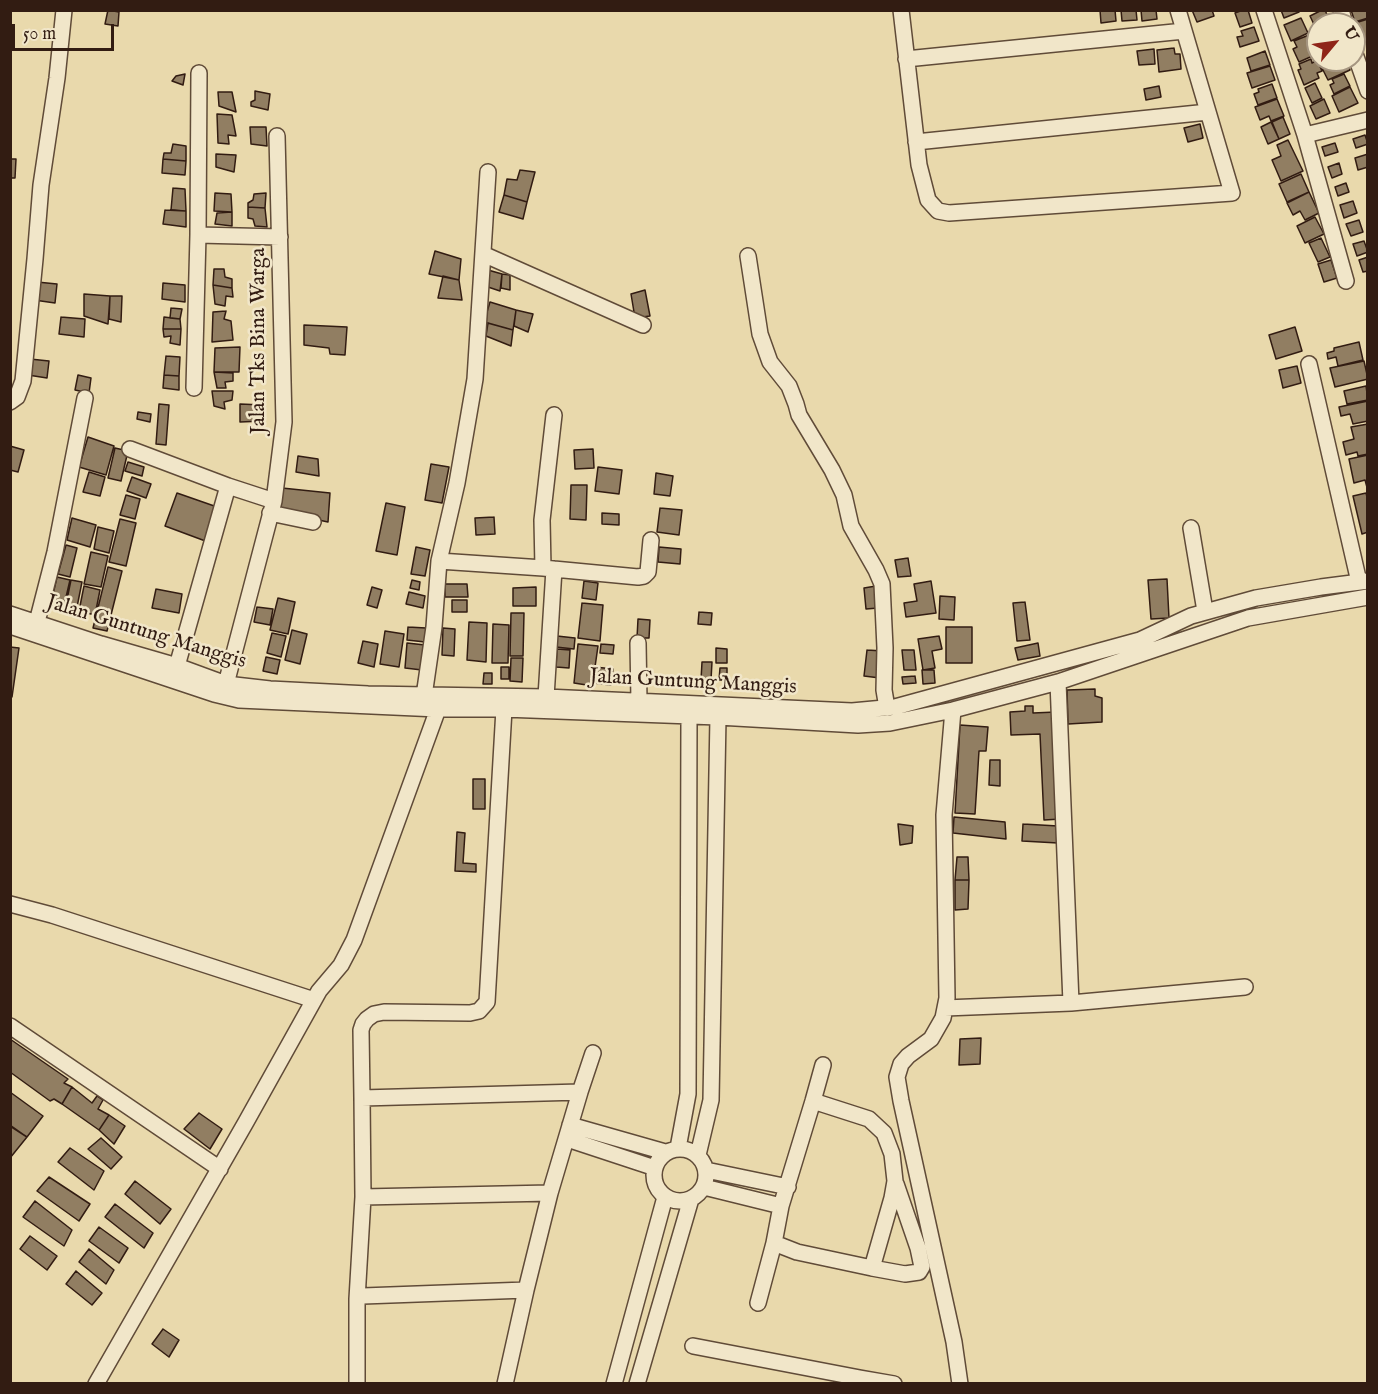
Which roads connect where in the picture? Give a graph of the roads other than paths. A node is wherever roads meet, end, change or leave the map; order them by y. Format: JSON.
{"nodes":[{"id":1,"x":64,"y":10,"type":"edge"},
{"id":2,"x":901,"y":10,"type":"edge"},
{"id":3,"x":1178,"y":10,"type":"edge"},
{"id":4,"x":1264,"y":10,"type":"edge"},
{"id":5,"x":1184,"y":31,"type":"junction"},
{"id":6,"x":906,"y":59,"type":"junction"},
{"id":7,"x":1361,"y":72,"type":"edge"},
{"id":8,"x":199,"y":73,"type":"dead end"},
{"id":9,"x":1368,"y":91,"type":"edge"},
{"id":10,"x":1208,"y":112,"type":"junction"},
{"id":11,"x":1368,"y":120,"type":"edge"},
{"id":12,"x":1305,"y":135,"type":"junction"},
{"id":13,"x":277,"y":136,"type":"dead end"},
{"id":14,"x":916,"y":142,"type":"junction"},
{"id":15,"x":488,"y":172,"type":"dead end"},
{"id":16,"x":198,"y":235,"type":"junction"},
{"id":17,"x":280,"y":237,"type":"junction"},
{"id":18,"x":483,"y":255,"type":"junction"},
{"id":19,"x":748,"y":256,"type":"dead end"},
{"id":20,"x":1346,"y":281,"type":"dead end"},
{"id":21,"x":643,"y":325,"type":"dead end"},
{"id":22,"x":1309,"y":364,"type":"dead end"},
{"id":23,"x":194,"y":388,"type":"dead end"},
{"id":24,"x":85,"y":398,"type":"dead end"},
{"id":25,"x":10,"y":402,"type":"edge"},
{"id":26,"x":554,"y":415,"type":"dead end"},
{"id":27,"x":130,"y":449,"type":"dead end"},
{"id":28,"x":228,"y":486,"type":"junction"},
{"id":29,"x":272,"y":507,"type":"junction"},
{"id":30,"x":313,"y":522,"type":"dead end"},
{"id":31,"x":1191,"y":528,"type":"dead end"},
{"id":32,"x":651,"y":540,"type":"dead end"},
{"id":33,"x":439,"y":561,"type":"junction"},
{"id":34,"x":549,"y":568,"type":"junction"},
{"id":35,"x":1363,"y":582,"type":"edge"},
{"id":36,"x":1368,"y":597,"type":"edge"},
{"id":37,"x":1204,"y":611,"type":"junction"},
{"id":38,"x":10,"y":614,"type":"edge"},
{"id":39,"x":37,"y":622,"type":"junction"},
{"id":40,"x":10,"y":626,"type":"edge"},
{"id":41,"x":638,"y":643,"type":"dead end"},
{"id":42,"x":177,"y":666,"type":"junction"},
{"id":43,"x":1058,"y":682,"type":"junction"},
{"id":44,"x":226,"y":684,"type":"junction"},
{"id":45,"x":424,"y":696,"type":"junction"},
{"id":46,"x":546,"y":698,"type":"junction"},
{"id":47,"x":639,"y":702,"type":"junction"},
{"id":48,"x":886,"y":708,"type":"junction"},
{"id":49,"x":438,"y":709,"type":"junction"},
{"id":50,"x":504,"y":709,"type":"junction"},
{"id":51,"x":953,"y":710,"type":"junction"},
{"id":52,"x":689,"y":716,"type":"junction"},
{"id":53,"x":718,"y":717,"type":"junction"},
{"id":54,"x":10,"y":904,"type":"edge"},
{"id":55,"x":1245,"y":987,"type":"dead end"},
{"id":56,"x":314,"y":1000,"type":"junction"},
{"id":57,"x":1071,"y":1003,"type":"junction"},
{"id":58,"x":945,"y":1008,"type":"junction"},
{"id":59,"x":10,"y":1026,"type":"edge"},
{"id":60,"x":593,"y":1053,"type":"dead end"},
{"id":61,"x":823,"y":1065,"type":"dead end"},
{"id":62,"x":580,"y":1092,"type":"junction"},
{"id":63,"x":362,"y":1098,"type":"junction"},
{"id":64,"x":813,"y":1101,"type":"junction"},
{"id":65,"x":569,"y":1132,"type":"junction"},
{"id":66,"x":672,"y":1150,"type":"junction"},
{"id":67,"x":698,"y":1155,"type":"junction"},
{"id":68,"x":655,"y":1168,"type":"junction"},
{"id":69,"x":220,"y":1169,"type":"junction"},
{"id":70,"x":706,"y":1170,"type":"junction"},
{"id":71,"x":895,"y":1181,"type":"junction"},
{"id":72,"x":704,"y":1187,"type":"junction"},
{"id":73,"x":788,"y":1187,"type":"junction"},
{"id":74,"x":550,"y":1193,"type":"junction"},
{"id":75,"x":363,"y":1197,"type":"junction"},
{"id":76,"x":665,"y":1197,"type":"junction"},
{"id":77,"x":691,"y":1199,"type":"junction"},
{"id":78,"x":781,"y":1206,"type":"junction"},
{"id":79,"x":774,"y":1243,"type":"junction"},
{"id":80,"x":872,"y":1268,"type":"junction"},
{"id":81,"x":526,"y":1290,"type":"junction"},
{"id":82,"x":357,"y":1299,"type":"junction"},
{"id":83,"x":758,"y":1303,"type":"dead end"},
{"id":84,"x":693,"y":1346,"type":"dead end"},
{"id":85,"x":96,"y":1383,"type":"edge"},
{"id":86,"x":357,"y":1383,"type":"edge"},
{"id":87,"x":505,"y":1383,"type":"edge"},
{"id":88,"x":614,"y":1383,"type":"edge"},
{"id":89,"x":637,"y":1383,"type":"edge"},
{"id":90,"x":894,"y":1383,"type":"edge"},
{"id":91,"x":960,"y":1383,"type":"edge"}],
"edges":[{"from":1,"to":25,"type":"street"},
{"from":2,"to":6,"type":"street"},
{"from":3,"to":5,"type":"street"},
{"from":4,"to":12,"type":"street"},
{"from":5,"to":6,"type":"street"},
{"from":5,"to":10,"type":"street"},
{"from":6,"to":14,"type":"street"},
{"from":7,"to":9,"type":"street"},
{"from":8,"to":16,"type":"street"},
{"from":10,"to":14,"type":"street"},
{"from":10,"to":14,"type":"street"},
{"from":11,"to":12,"type":"street"},
{"from":12,"to":20,"type":"street"},
{"from":13,"to":17,"type":"street","name":"Jalan Tks Bina Warga"},
{"from":15,"to":18,"type":"street"},
{"from":16,"to":17,"type":"street"},
{"from":16,"to":23,"type":"street"},
{"from":17,"to":29,"type":"street","name":"Jalan Tks Bina Warga"},
{"from":18,"to":21,"type":"street"},
{"from":18,"to":33,"type":"street"},
{"from":19,"to":48,"type":"street"},
{"from":22,"to":35,"type":"street"},
{"from":24,"to":39,"type":"street"},
{"from":26,"to":34,"type":"street"},
{"from":27,"to":28,"type":"street"},
{"from":28,"to":29,"type":"street"},
{"from":28,"to":42,"type":"street"},
{"from":29,"to":30,"type":"street"},
{"from":29,"to":44,"type":"street","name":"Jalan Tks Bina Warga"},
{"from":31,"to":37,"type":"street"},
{"from":32,"to":34,"type":"street"},
{"from":33,"to":34,"type":"street"},
{"from":33,"to":45,"type":"street"},
{"from":34,"to":46,"type":"street"},
{"from":35,"to":37,"type":"street","name":"Jalan Guntung Manggis"},
{"from":36,"to":43,"type":"street","name":"Jalan Guntung Manggis"},
{"from":37,"to":48,"type":"street","name":"Jalan Guntung Manggis"},
{"from":38,"to":39,"type":"street","name":"Jalan Guntung Manggis"},
{"from":39,"to":42,"type":"street","name":"Jalan Guntung Manggis"},
{"from":40,"to":49,"type":"street","name":"Jalan Guntung Manggis"},
{"from":41,"to":47,"type":"street"},
{"from":42,"to":44,"type":"street","name":"Jalan Guntung Manggis"},
{"from":43,"to":51,"type":"street","name":"Jalan Guntung Manggis"},
{"from":43,"to":57,"type":"street"},
{"from":44,"to":45,"type":"street","name":"Jalan Guntung Manggis"},
{"from":45,"to":46,"type":"street","name":"Jalan Guntung Manggis"},
{"from":46,"to":47,"type":"street","name":"Jalan Guntung Manggis"},
{"from":47,"to":48,"type":"street","name":"Jalan Guntung Manggis"},
{"from":49,"to":50,"type":"street","name":"Jalan Guntung Manggis"},
{"from":49,"to":56,"type":"street"},
{"from":50,"to":52,"type":"street","name":"Jalan Guntung Manggis"},
{"from":50,"to":63,"type":"street"},
{"from":51,"to":53,"type":"street","name":"Jalan Guntung Manggis"},
{"from":51,"to":58,"type":"street"},
{"from":52,"to":53,"type":"street","name":"Jalan Guntung Manggis"},
{"from":52,"to":66,"type":"street"},
{"from":53,"to":67,"type":"street"},
{"from":54,"to":56,"type":"street"},
{"from":55,"to":57,"type":"street"},
{"from":56,"to":69,"type":"street"},
{"from":57,"to":58,"type":"street"},
{"from":58,"to":91,"type":"street"},
{"from":59,"to":69,"type":"street"},
{"from":60,"to":62,"type":"street"},
{"from":61,"to":64,"type":"street"},
{"from":62,"to":63,"type":"street"},
{"from":62,"to":65,"type":"street"},
{"from":63,"to":75,"type":"street"},
{"from":64,"to":71,"type":"street"},
{"from":64,"to":73,"type":"street"},
{"from":65,"to":66,"type":"street"},
{"from":65,"to":68,"type":"street"},
{"from":65,"to":74,"type":"street"},
{"from":66,"to":67,"type":"street"},
{"from":66,"to":68,"type":"street"},
{"from":67,"to":70,"type":"street"},
{"from":68,"to":76,"type":"street"},
{"from":69,"to":85,"type":"street"},
{"from":70,"to":72,"type":"street"},
{"from":70,"to":73,"type":"street"},
{"from":71,"to":80,"type":"street"},
{"from":71,"to":80,"type":"street"},
{"from":72,"to":77,"type":"street"},
{"from":72,"to":78,"type":"street"},
{"from":73,"to":78,"type":"street"},
{"from":74,"to":75,"type":"street"},
{"from":74,"to":81,"type":"street"},
{"from":75,"to":82,"type":"street"},
{"from":76,"to":77,"type":"street"},
{"from":76,"to":88,"type":"street"},
{"from":77,"to":89,"type":"street"},
{"from":78,"to":79,"type":"street"},
{"from":79,"to":80,"type":"street"},
{"from":79,"to":83,"type":"street"},
{"from":81,"to":82,"type":"street"},
{"from":81,"to":87,"type":"street"},
{"from":82,"to":86,"type":"street"},
{"from":84,"to":90,"type":"street"}]}
